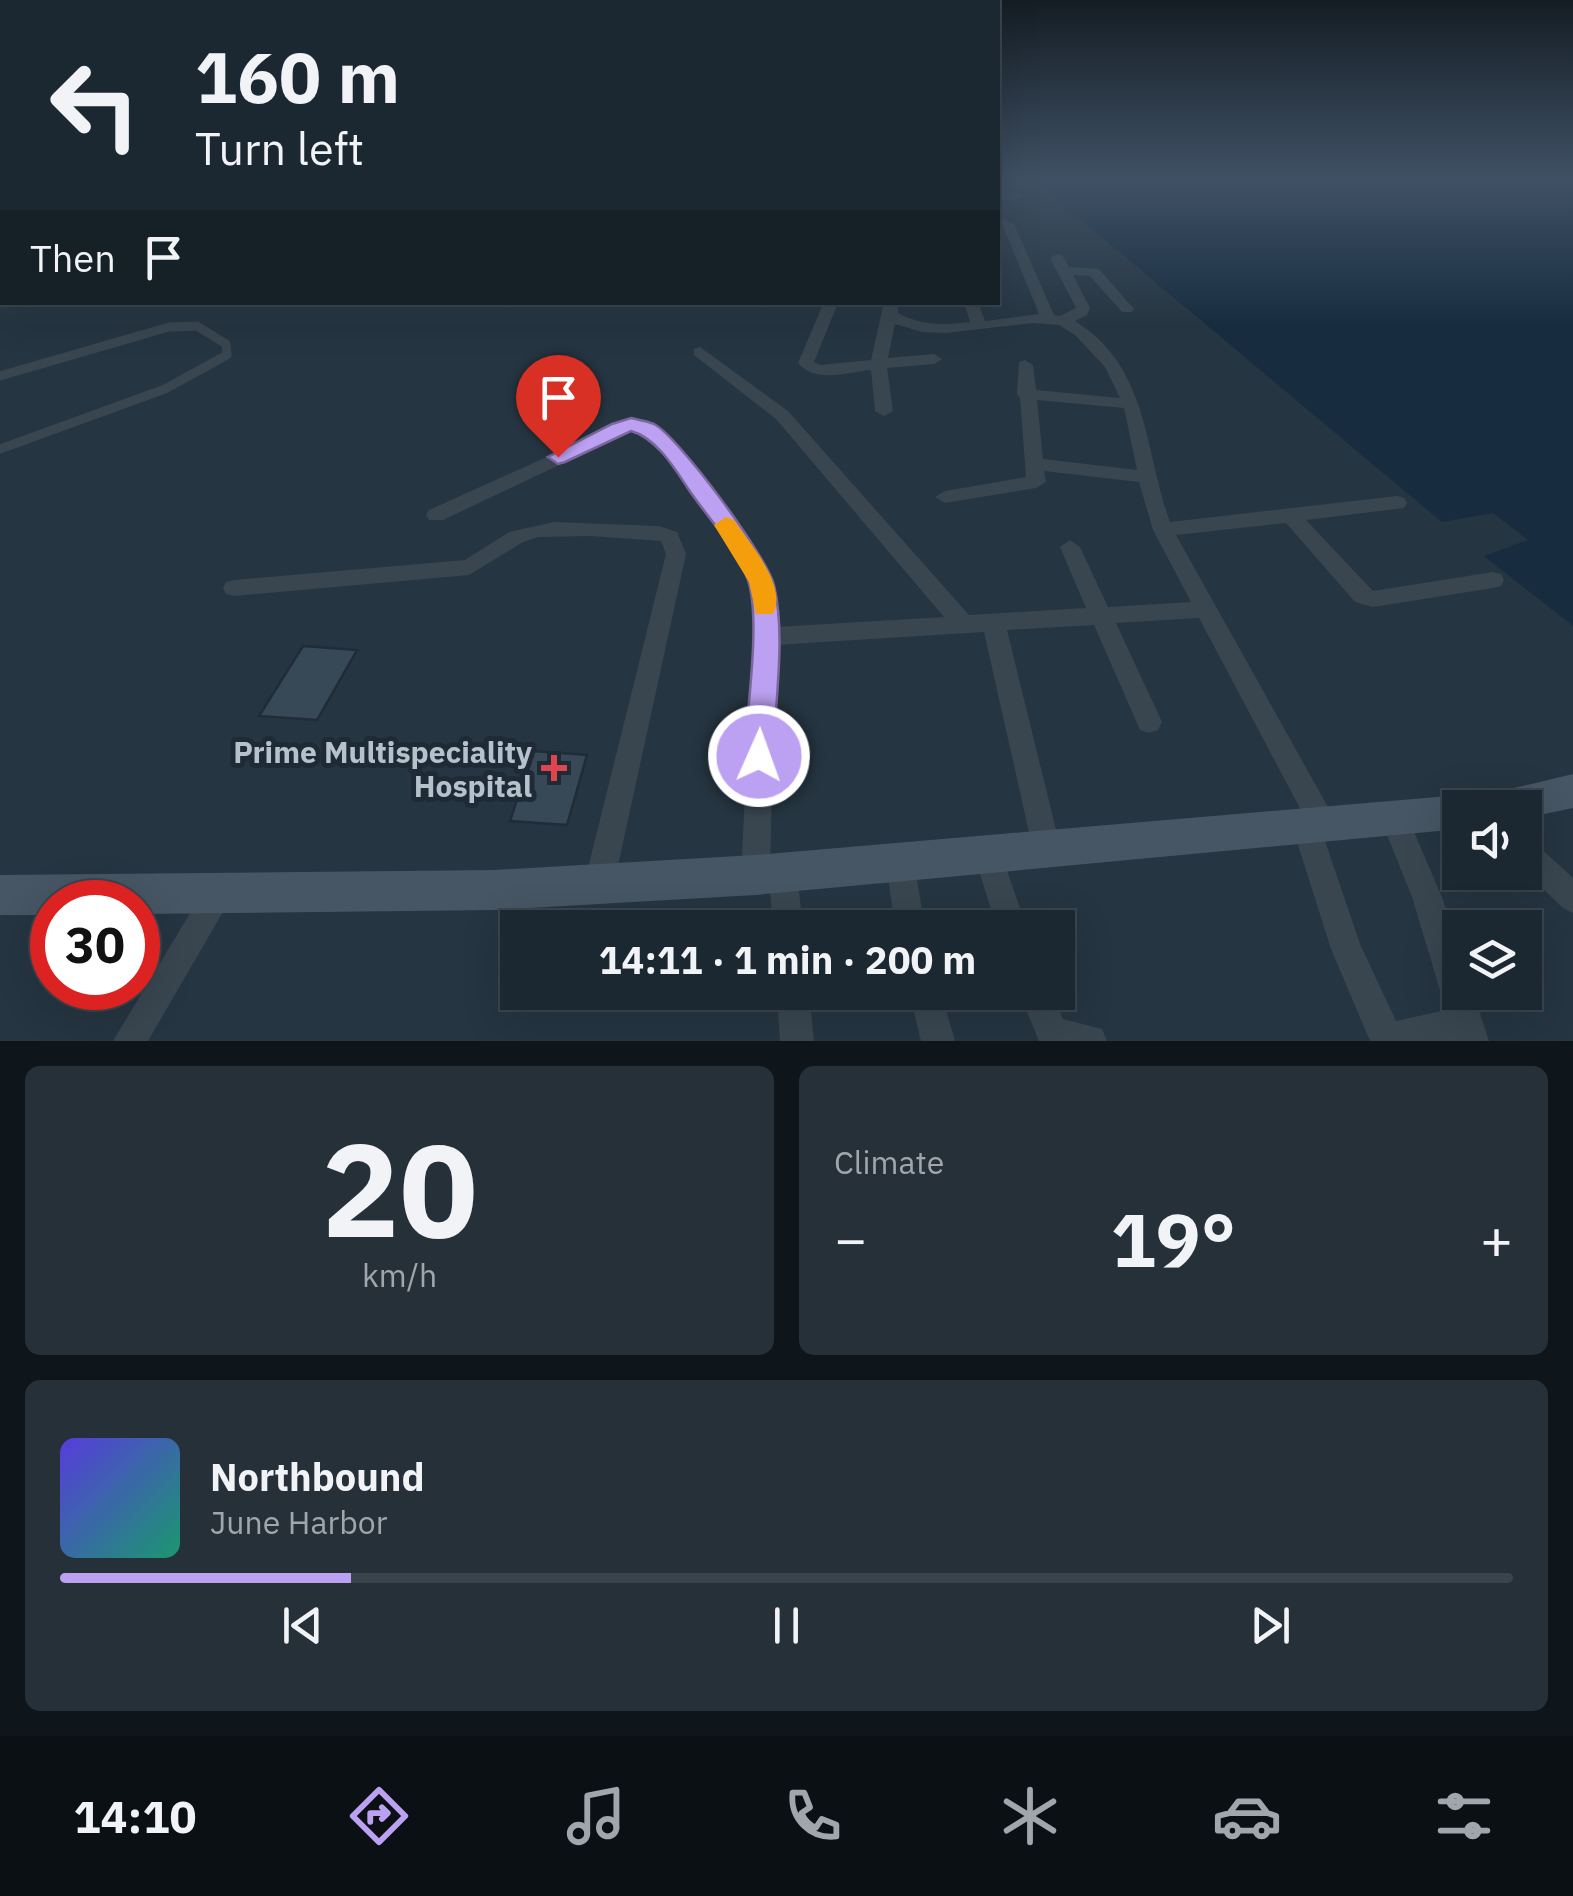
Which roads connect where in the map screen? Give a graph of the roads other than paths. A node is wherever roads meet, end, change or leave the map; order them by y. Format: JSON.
{"nodes":[{"id":1,"x":1010,"y":229,"type":"edge"},
{"id":2,"x":831,"y":305,"type":"edge"},
{"id":3,"x":972,"y":305,"type":"edge"},
{"id":4,"x":891,"y":309,"type":"edge"},
{"id":5,"x":1126,"y":309,"type":"dead end"},
{"id":6,"x":1055,"y":320,"type":"junction"},
{"id":7,"x":979,"y":326,"type":"junction"},
{"id":8,"x":700,"y":352,"type":"dead end"},
{"id":9,"x":934,"y":359,"type":"dead end"},
{"id":10,"x":1025,"y":365,"type":"dead end"},
{"id":11,"x":879,"y":367,"type":"junction"},
{"id":12,"x":0,"y":376,"type":"edge"},
{"id":13,"x":1025,"y":394,"type":"junction"},
{"id":14,"x":1134,"y":404,"type":"junction"},
{"id":15,"x":884,"y":411,"type":"dead end"},
{"id":16,"x":0,"y":449,"type":"edge"},
{"id":17,"x":1034,"y":464,"type":"junction"},
{"id":18,"x":1146,"y":477,"type":"junction"},
{"id":19,"x":945,"y":497,"type":"dead end"},
{"id":20,"x":1397,"y":503,"type":"dead end"},
{"id":21,"x":436,"y":515,"type":"dead end"},
{"id":22,"x":1291,"y":516,"type":"junction"},
{"id":23,"x":1163,"y":530,"type":"junction"},
{"id":24,"x":1070,"y":547,"type":"dead end"},
{"id":25,"x":1493,"y":580,"type":"dead end"},
{"id":26,"x":234,"y":588,"type":"dead end"},
{"id":27,"x":1206,"y":608,"type":"junction"},
{"id":28,"x":1102,"y":615,"type":"junction"},
{"id":29,"x":994,"y":624,"type":"junction"},
{"id":30,"x":964,"y":625,"type":"junction"},
{"id":31,"x":762,"y":637,"type":"junction"},
{"id":32,"x":1149,"y":722,"type":"dead end"},
{"id":33,"x":1573,"y":791,"type":"edge"},
{"id":34,"x":1542,"y":798,"type":"edge"},
{"id":35,"x":1442,"y":814,"type":"edge"},
{"id":36,"x":1395,"y":820,"type":"junction"},
{"id":37,"x":1315,"y":826,"type":"junction"},
{"id":38,"x":1047,"y":850,"type":"junction"},
{"id":39,"x":988,"y":855,"type":"junction"},
{"id":40,"x":900,"y":862,"type":"junction"},
{"id":41,"x":1542,"y":869,"type":"edge"},
{"id":42,"x":769,"y":874,"type":"junction"},
{"id":43,"x":599,"y":884,"type":"junction"},
{"id":44,"x":0,"y":895,"type":"edge"},
{"id":45,"x":217,"y":895,"type":"junction"},
{"id":46,"x":1573,"y":898,"type":"edge"},
{"id":47,"x":782,"y":910,"type":"edge"},
{"id":48,"x":907,"y":910,"type":"edge"},
{"id":49,"x":1006,"y":910,"type":"edge"},
{"id":50,"x":794,"y":1010,"type":"edge"},
{"id":51,"x":930,"y":1010,"type":"edge"},
{"id":52,"x":1041,"y":1010,"type":"edge"},
{"id":53,"x":1468,"y":1032,"type":"edge"},
{"id":54,"x":1387,"y":1040,"type":"edge"},
{"id":55,"x":130,"y":1041,"type":"edge"},
{"id":56,"x":797,"y":1041,"type":"edge"},
{"id":57,"x":938,"y":1041,"type":"edge"},
{"id":58,"x":1090,"y":1041,"type":"edge"}],
"edges":[{"from":1,"to":6,"type":"street"},
{"from":2,"to":11,"type":"street"},
{"from":3,"to":7,"type":"street"},
{"from":4,"to":7,"type":"street"},
{"from":4,"to":11,"type":"street"},
{"from":5,"to":6,"type":"street"},
{"from":6,"to":7,"type":"street"},
{"from":6,"to":14,"type":"street"},
{"from":8,"to":30,"type":"street"},
{"from":9,"to":11,"type":"street"},
{"from":10,"to":13,"type":"street"},
{"from":11,"to":15,"type":"street"},
{"from":12,"to":16,"type":"lane"},
{"from":13,"to":14,"type":"street"},
{"from":13,"to":17,"type":"street"},
{"from":14,"to":18,"type":"street"},
{"from":17,"to":18,"type":"street"},
{"from":17,"to":19,"type":"street"},
{"from":18,"to":23,"type":"street"},
{"from":20,"to":22,"type":"street"},
{"from":21,"to":31,"type":"street"},
{"from":22,"to":23,"type":"street"},
{"from":22,"to":25,"type":"street"},
{"from":23,"to":27,"type":"street"},
{"from":24,"to":28,"type":"street"},
{"from":26,"to":43,"type":"street"},
{"from":27,"to":28,"type":"street"},
{"from":27,"to":37,"type":"street"},
{"from":28,"to":29,"type":"street"},
{"from":28,"to":32,"type":"street"},
{"from":29,"to":30,"type":"street"},
{"from":29,"to":38,"type":"street"},
{"from":30,"to":31,"type":"street"},
{"from":31,"to":42,"type":"street"},
{"from":33,"to":34,"type":"street"},
{"from":35,"to":36,"type":"street"},
{"from":36,"to":37,"type":"street"},
{"from":36,"to":53,"type":"street"},
{"from":37,"to":38,"type":"street"},
{"from":37,"to":54,"type":"street"},
{"from":38,"to":39,"type":"street"},
{"from":39,"to":40,"type":"street"},
{"from":39,"to":49,"type":"street"},
{"from":40,"to":42,"type":"street"},
{"from":40,"to":48,"type":"street"},
{"from":41,"to":46,"type":"street"},
{"from":42,"to":43,"type":"street"},
{"from":42,"to":47,"type":"street"},
{"from":43,"to":45,"type":"street"},
{"from":44,"to":45,"type":"street"},
{"from":45,"to":55,"type":"street"},
{"from":50,"to":56,"type":"street"},
{"from":51,"to":57,"type":"street"},
{"from":52,"to":58,"type":"street"},
{"from":53,"to":54,"type":"street"}]}
